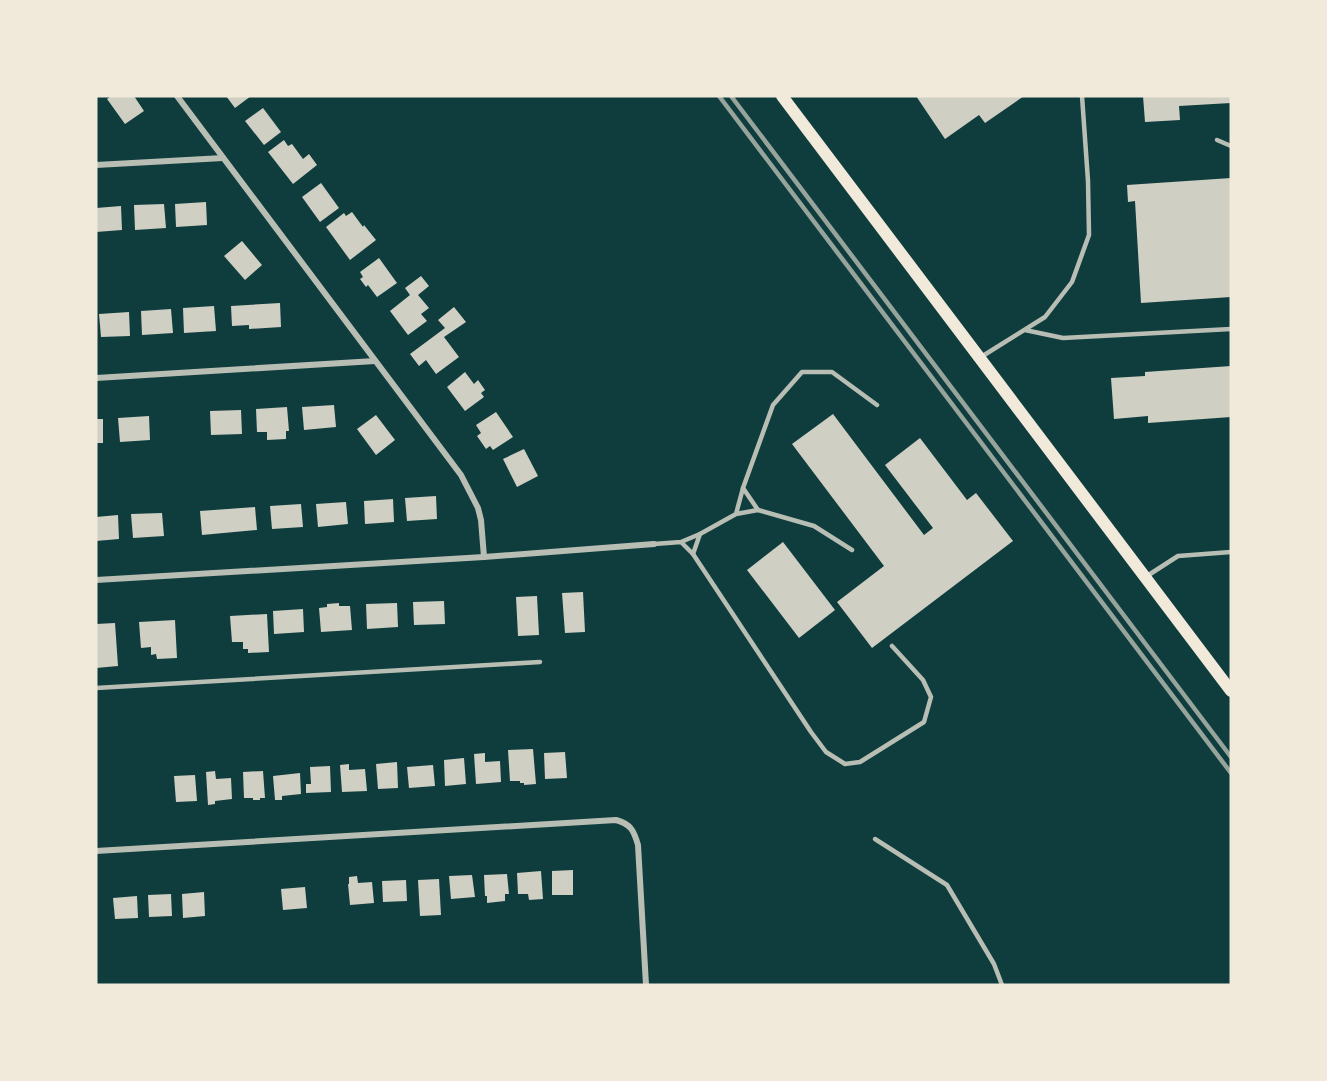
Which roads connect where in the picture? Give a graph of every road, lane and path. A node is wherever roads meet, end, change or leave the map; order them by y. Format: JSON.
{"nodes":[{"id":1,"x":177,"y":96,"type":"edge"},
{"id":2,"x":783,"y":96,"type":"edge"},
{"id":3,"x":1082,"y":96,"type":"edge"},
{"id":4,"x":1217,"y":140,"type":"dead end"},
{"id":5,"x":1231,"y":146,"type":"edge"},
{"id":6,"x":223,"y":158,"type":"junction"},
{"id":7,"x":96,"y":165,"type":"edge"},
{"id":8,"x":1231,"y":329,"type":"edge"},
{"id":9,"x":1025,"y":330,"type":"junction"},
{"id":10,"x":979,"y":358,"type":"junction"},
{"id":11,"x":375,"y":360,"type":"junction"},
{"id":12,"x":96,"y":378,"type":"edge"},
{"id":13,"x":877,"y":405,"type":"dead end"},
{"id":14,"x":743,"y":488,"type":"junction"},
{"id":15,"x":758,"y":510,"type":"junction"},
{"id":16,"x":736,"y":514,"type":"junction"},
{"id":17,"x":700,"y":534,"type":"junction"},
{"id":18,"x":681,"y":542,"type":"junction"},
{"id":19,"x":654,"y":544,"type":"joint"},
{"id":20,"x":852,"y":550,"type":"dead end"},
{"id":21,"x":1231,"y":552,"type":"edge"},
{"id":22,"x":693,"y":554,"type":"junction"},
{"id":23,"x":484,"y":556,"type":"junction"},
{"id":24,"x":1145,"y":578,"type":"junction"},
{"id":25,"x":96,"y":580,"type":"edge"},
{"id":26,"x":892,"y":646,"type":"dead end"},
{"id":27,"x":540,"y":662,"type":"dead end"},
{"id":28,"x":96,"y":688,"type":"edge"},
{"id":29,"x":1231,"y":692,"type":"edge"},
{"id":30,"x":875,"y":839,"type":"dead end"},
{"id":31,"x":96,"y":851,"type":"edge"},
{"id":32,"x":646,"y":985,"type":"edge"},
{"id":33,"x":1002,"y":985,"type":"edge"}],
"edges":[{"from":1,"to":6,"type":"street"},
{"from":2,"to":10,"type":"main road"},
{"from":3,"to":9,"type":"lane"},
{"from":4,"to":5,"type":"lane"},
{"from":6,"to":7,"type":"street"},
{"from":6,"to":11,"type":"street"},
{"from":8,"to":9,"type":"lane"},
{"from":9,"to":10,"type":"lane"},
{"from":10,"to":24,"type":"main road"},
{"from":11,"to":12,"type":"street"},
{"from":11,"to":23,"type":"street"},
{"from":13,"to":14,"type":"lane"},
{"from":14,"to":15,"type":"lane"},
{"from":14,"to":16,"type":"lane"},
{"from":15,"to":16,"type":"lane"},
{"from":15,"to":20,"type":"lane"},
{"from":16,"to":17,"type":"lane"},
{"from":17,"to":18,"type":"lane"},
{"from":17,"to":22,"type":"lane"},
{"from":18,"to":19,"type":"lane"},
{"from":18,"to":22,"type":"lane"},
{"from":19,"to":23,"type":"street"},
{"from":21,"to":24,"type":"lane"},
{"from":22,"to":26,"type":"lane"},
{"from":23,"to":25,"type":"street"},
{"from":24,"to":29,"type":"main road"},
{"from":27,"to":28,"type":"lane"},
{"from":30,"to":33,"type":"lane"},
{"from":31,"to":32,"type":"street"}]}
